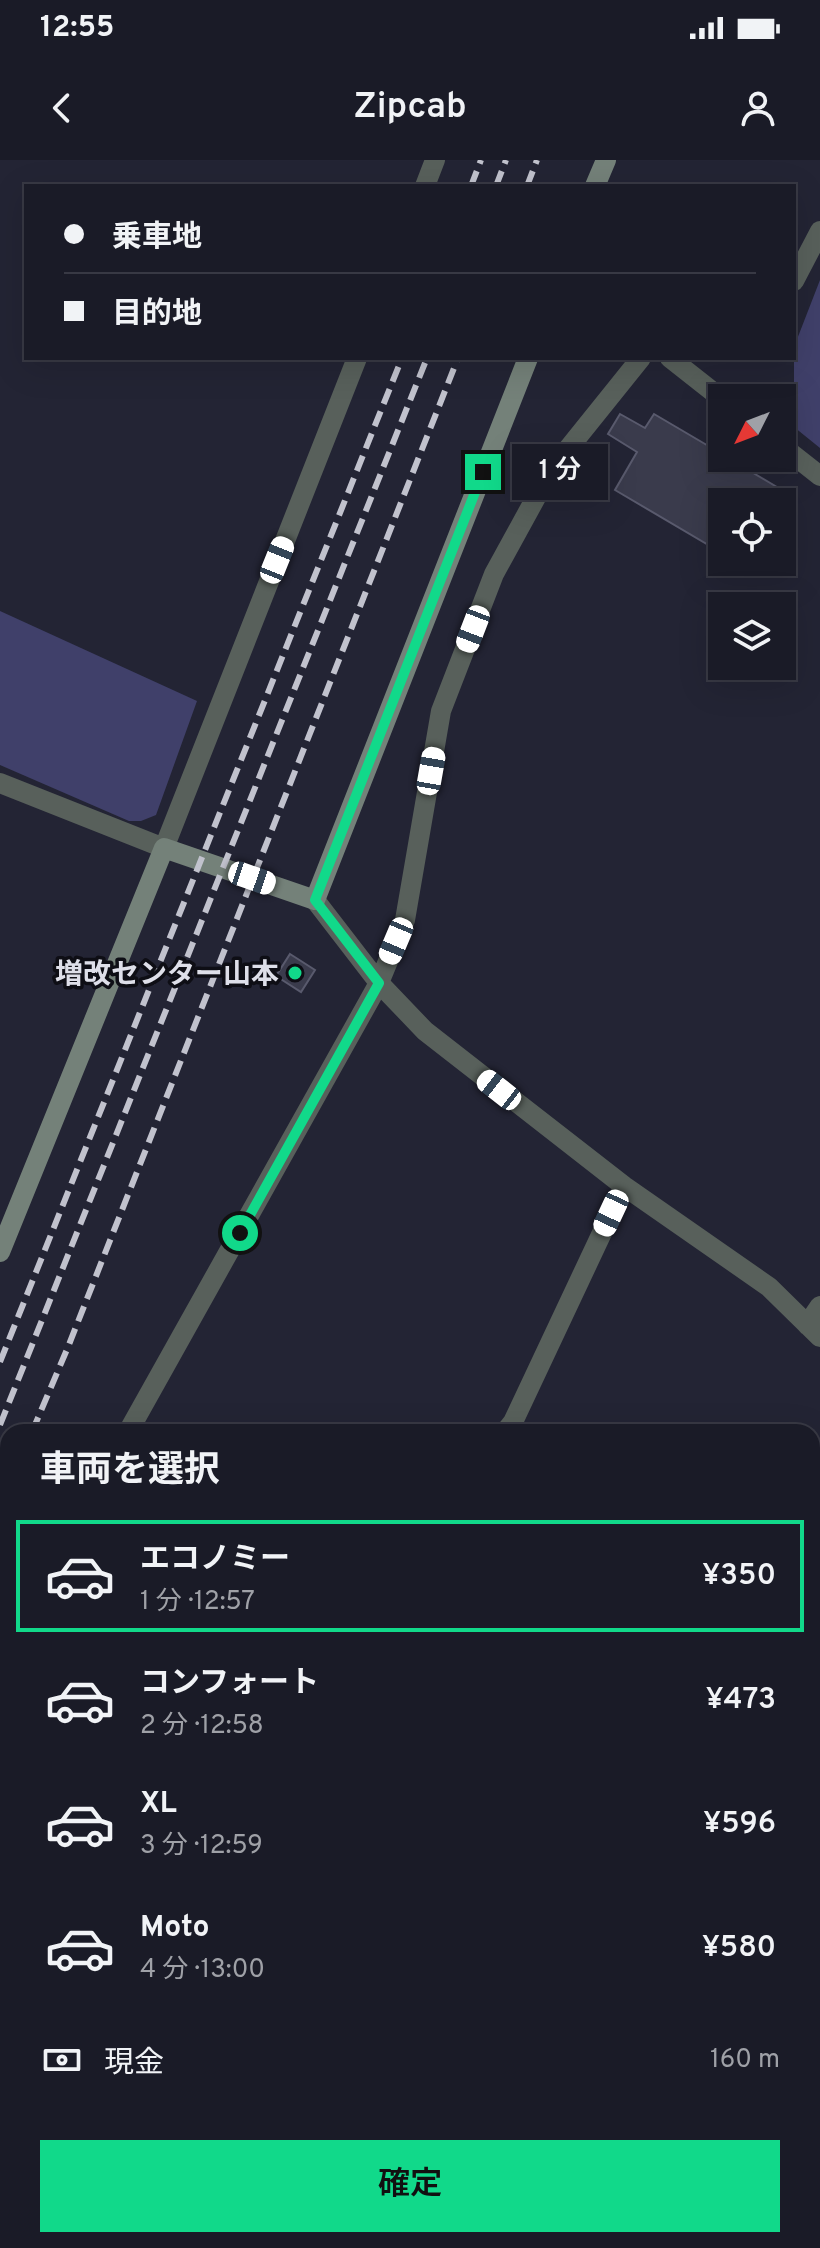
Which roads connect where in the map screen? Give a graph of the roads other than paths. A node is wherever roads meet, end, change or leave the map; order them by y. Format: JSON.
{"nodes":[{"id":1,"x":435,"y":160,"type":"edge"},
{"id":2,"x":606,"y":160,"type":"edge"},
{"id":3,"x":426,"y":184,"type":"edge"},
{"id":4,"x":596,"y":184,"type":"edge"},
{"id":5,"x":820,"y":231,"type":"edge"},
{"id":6,"x":796,"y":277,"type":"edge"},
{"id":7,"x":356,"y":360,"type":"edge"},
{"id":8,"x":527,"y":360,"type":"edge"},
{"id":9,"x":639,"y":360,"type":"edge"},
{"id":10,"x":673,"y":360,"type":"edge"},
{"id":11,"x":708,"y":388,"type":"edge"},
{"id":12,"x":796,"y":457,"type":"edge"},
{"id":13,"x":820,"y":476,"type":"edge"},
{"id":14,"x":0,"y":783,"type":"edge"},
{"id":15,"x":164,"y":848,"type":"junction"},
{"id":16,"x":315,"y":900,"type":"junction"},
{"id":17,"x":379,"y":983,"type":"junction"},
{"id":18,"x":624,"y":1186,"type":"junction"},
{"id":19,"x":0,"y":1252,"type":"edge"},
{"id":20,"x":820,"y":1306,"type":"edge"},
{"id":21,"x":814,"y":1331,"type":"edge"},
{"id":22,"x":132,"y":1424,"type":"edge"},
{"id":23,"x":511,"y":1424,"type":"edge"}],
"edges":[{"from":1,"to":3,"type":"street"},
{"from":2,"to":4,"type":"street"},
{"from":5,"to":6,"type":"street"},
{"from":7,"to":15,"type":"street"},
{"from":8,"to":16,"type":"street"},
{"from":9,"to":17,"type":"street"},
{"from":10,"to":11,"type":"street"},
{"from":12,"to":13,"type":"street"},
{"from":14,"to":15,"type":"street"},
{"from":15,"to":16,"type":"street"},
{"from":15,"to":19,"type":"street"},
{"from":16,"to":17,"type":"street"},
{"from":17,"to":18,"type":"street"},
{"from":17,"to":22,"type":"street"},
{"from":18,"to":21,"type":"street"},
{"from":18,"to":23,"type":"street"},
{"from":20,"to":21,"type":"street"}]}
